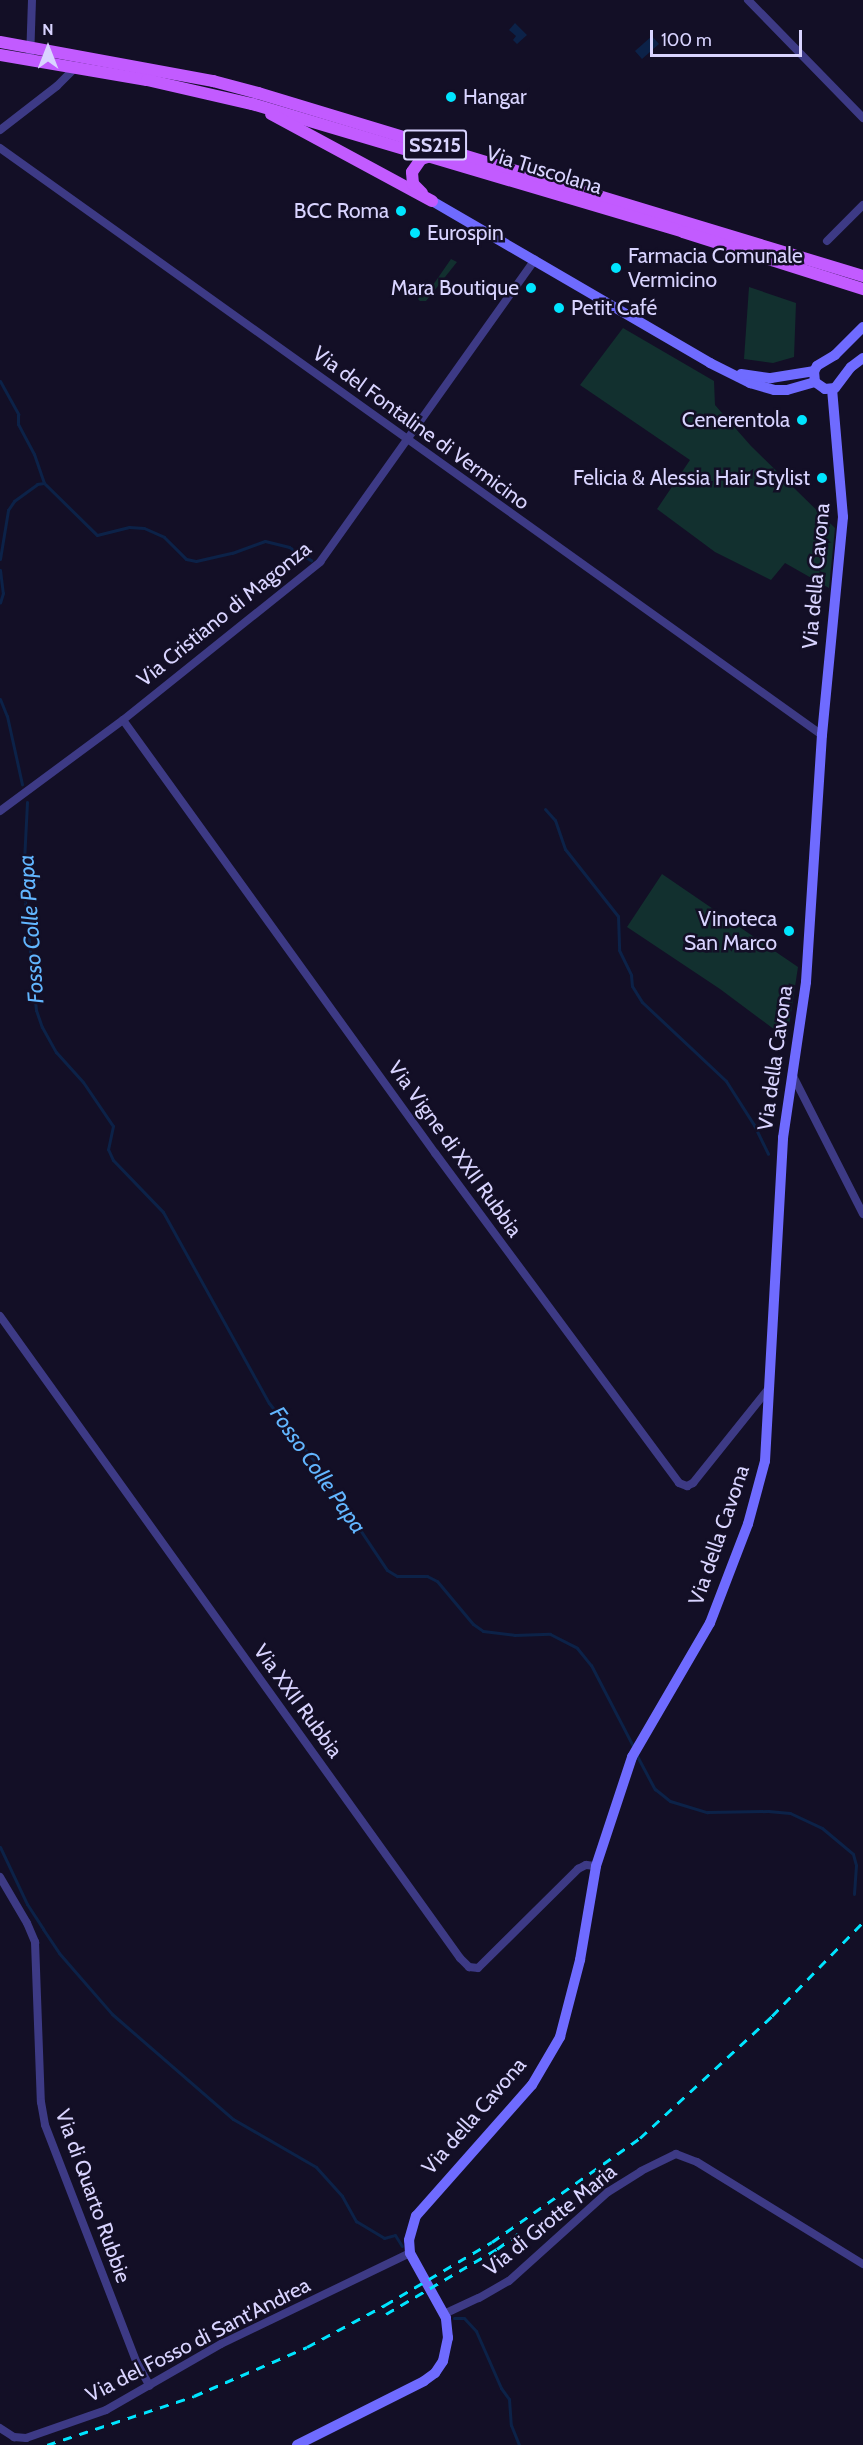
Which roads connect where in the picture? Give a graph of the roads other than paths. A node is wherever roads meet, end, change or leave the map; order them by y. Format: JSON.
{"nodes":[{"id":1,"x":32,"y":0,"type":"edge"},
{"id":2,"x":748,"y":0,"type":"edge"},
{"id":3,"x":0,"y":42,"type":"edge"},
{"id":4,"x":30,"y":54,"type":"junction"},
{"id":5,"x":0,"y":55,"type":"edge"},
{"id":6,"x":78,"y":61,"type":"junction"},
{"id":7,"x":254,"y":105,"type":"junction"},
{"id":8,"x":863,"y":118,"type":"edge"},
{"id":9,"x":0,"y":130,"type":"edge"},
{"id":10,"x":0,"y":148,"type":"edge"},
{"id":11,"x":431,"y":156,"type":"junction"},
{"id":12,"x":432,"y":201,"type":"junction"},
{"id":13,"x":863,"y":205,"type":"edge"},
{"id":14,"x":827,"y":241,"type":"dead end"},
{"id":15,"x":535,"y":260,"type":"junction"},
{"id":16,"x":862,"y":282,"type":"edge"},
{"id":17,"x":863,"y":327,"type":"edge"},
{"id":18,"x":863,"y":358,"type":"edge"},
{"id":19,"x":814,"y":376,"type":"junction"},
{"id":20,"x":832,"y":389,"type":"junction"},
{"id":21,"x":408,"y":441,"type":"junction"},
{"id":22,"x":123,"y":720,"type":"junction"},
{"id":23,"x":822,"y":735,"type":"junction"},
{"id":24,"x":0,"y":811,"type":"edge"},
{"id":25,"x":792,"y":1074,"type":"junction"},
{"id":26,"x":863,"y":1214,"type":"edge"},
{"id":27,"x":0,"y":1316,"type":"edge"},
{"id":28,"x":771,"y":1385,"type":"junction"},
{"id":29,"x":596,"y":1866,"type":"junction"},
{"id":30,"x":0,"y":1876,"type":"edge"},
{"id":31,"x":410,"y":2253,"type":"junction"},
{"id":32,"x":863,"y":2264,"type":"edge"},
{"id":33,"x":444,"y":2314,"type":"junction"},
{"id":34,"x":150,"y":2386,"type":"junction"},
{"id":35,"x":0,"y":2428,"type":"edge"},
{"id":36,"x":297,"y":2445,"type":"edge"}],
"edges":[{"from":1,"to":4,"type":"street"},
{"from":2,"to":8,"type":"street"},
{"from":3,"to":4,"type":"main road","name":"Via Tuscolana","number":"SS215"},
{"from":4,"to":5,"type":"main road","name":"Via Tuscolana","number":"SS215"},
{"from":4,"to":6,"type":"main road","name":"Via Tuscolana","number":"SS215"},
{"from":6,"to":7,"type":"main road","name":"Via Tuscolana","number":"SS215"},
{"from":6,"to":9,"type":"street"},
{"from":6,"to":16,"type":"main road","name":"Via Tuscolana","number":"SS215"},
{"from":7,"to":11,"type":"main road","name":"Via Tuscolana","number":"SS215"},
{"from":7,"to":12,"type":"main road"},
{"from":10,"to":21,"type":"street","name":"Via del Fontaline di Vermicino"},
{"from":11,"to":12,"type":"main road"},
{"from":11,"to":16,"type":"main road","name":"Via Tuscolana","number":"SS215"},
{"from":12,"to":15,"type":"main road"},
{"from":13,"to":14,"type":"street"},
{"from":15,"to":19,"type":"main road"},
{"from":15,"to":21,"type":"street","name":"Via Cristiano di Magonza"},
{"from":17,"to":19,"type":"main road"},
{"from":18,"to":20,"type":"main road"},
{"from":19,"to":20,"type":"main road"},
{"from":20,"to":23,"type":"main road","name":"Via della Cavona"},
{"from":21,"to":22,"type":"street","name":"Via Cristiano di Magonza"},
{"from":21,"to":23,"type":"street","name":"Via del Fontaline di Vermicino"},
{"from":22,"to":24,"type":"street","name":"Via Cristiano di Magonza"},
{"from":22,"to":28,"type":"street","name":"Via Vigne di XXII Rubbia"},
{"from":23,"to":25,"type":"main road","name":"Via della Cavona"},
{"from":25,"to":26,"type":"street"},
{"from":25,"to":28,"type":"main road","name":"Via della Cavona"},
{"from":27,"to":29,"type":"street","name":"Via XXII Rubbia"},
{"from":28,"to":29,"type":"main road","name":"Via della Cavona"},
{"from":29,"to":31,"type":"main road","name":"Via della Cavona"},
{"from":30,"to":34,"type":"street","name":"Via di Quarto Rubbie"},
{"from":31,"to":33,"type":"main road"},
{"from":31,"to":34,"type":"street","name":"Via del Fosso di Sant'Andrea"},
{"from":32,"to":33,"type":"street","name":"Via di Grotte Maria"},
{"from":33,"to":36,"type":"main road"},
{"from":34,"to":35,"type":"street","name":"Via del Fosso di Sant'Andrea"}]}
